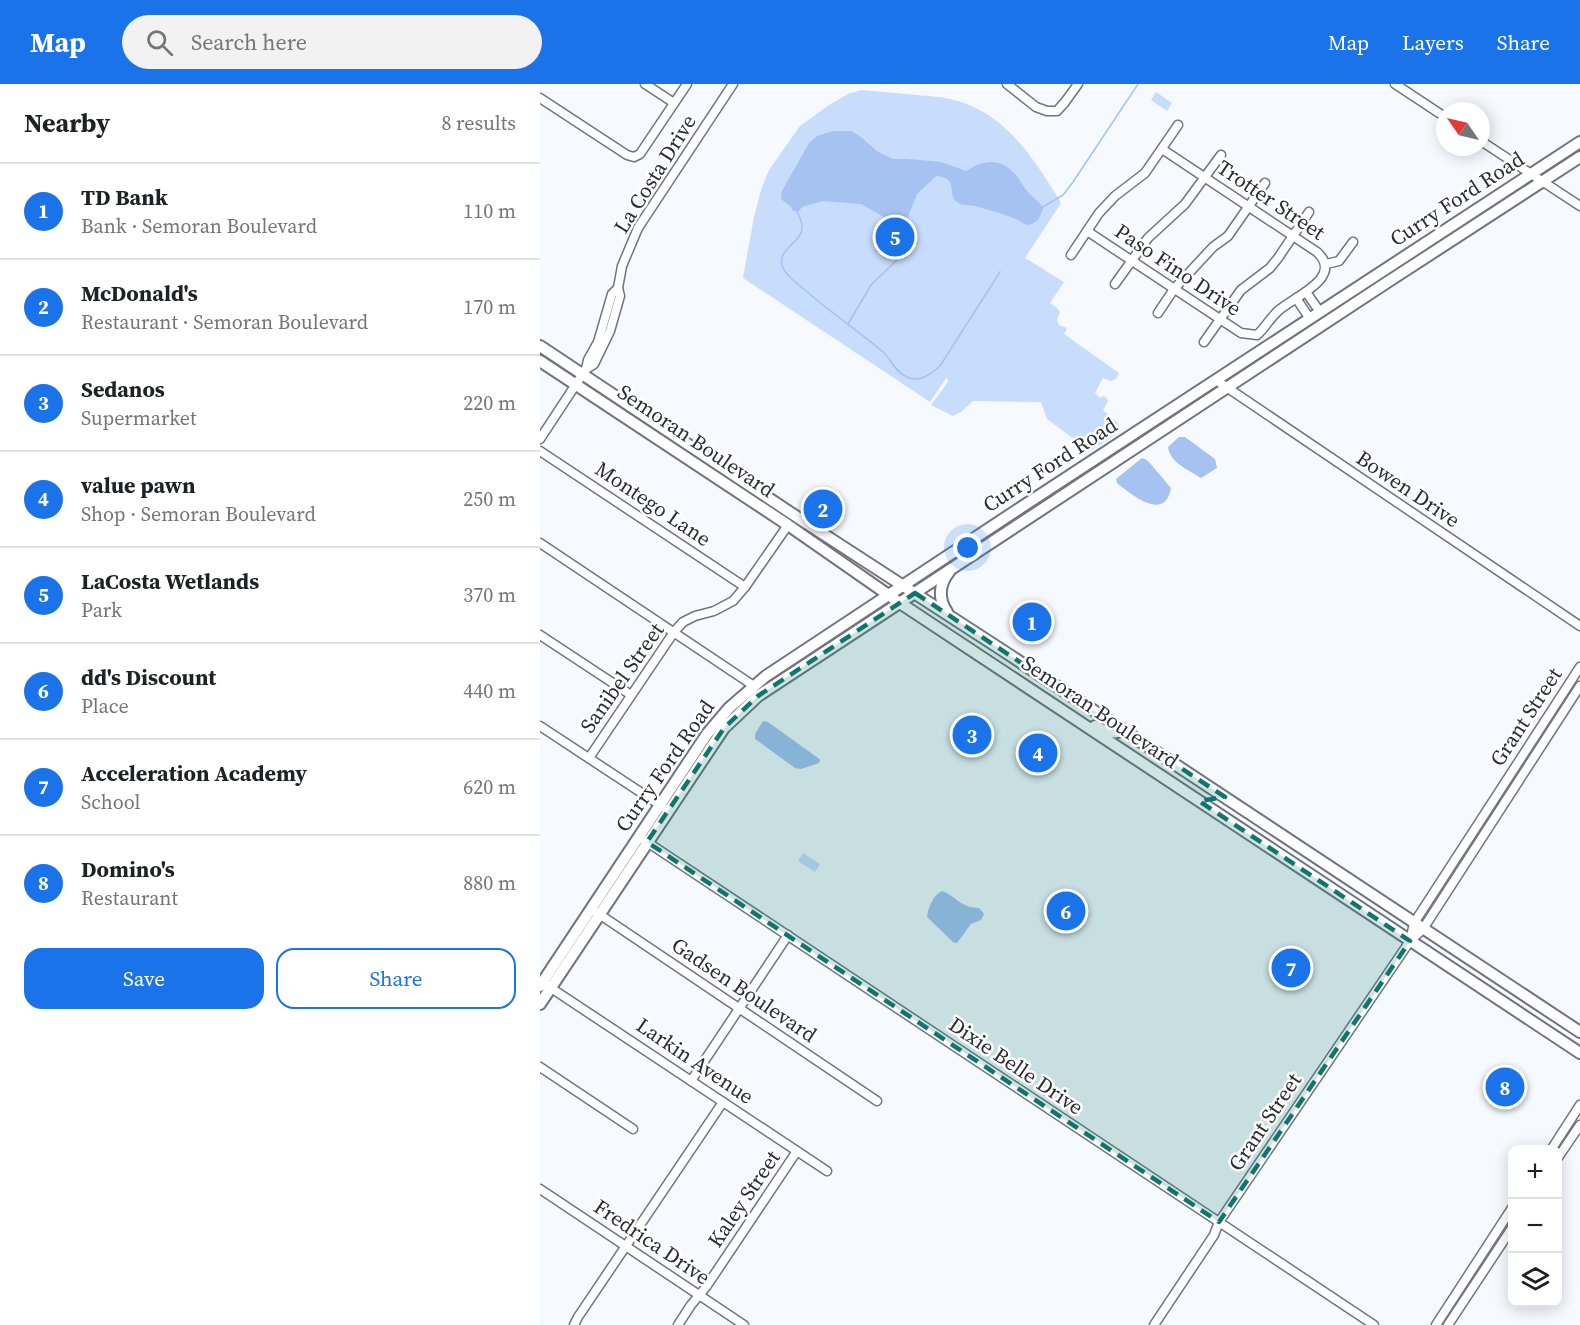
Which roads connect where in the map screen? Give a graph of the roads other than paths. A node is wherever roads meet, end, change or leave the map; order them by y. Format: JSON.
{"nodes":[{"id":1,"x":645,"y":84,"type":"edge"},
{"id":2,"x":687,"y":84,"type":"edge"},
{"id":3,"x":733,"y":84,"type":"edge"},
{"id":4,"x":1007,"y":84,"type":"edge"},
{"id":5,"x":1078,"y":84,"type":"edge"},
{"id":6,"x":1395,"y":84,"type":"edge"},
{"id":7,"x":540,"y":98,"type":"edge"},
{"id":8,"x":674,"y":103,"type":"junction"},
{"id":9,"x":1436,"y":111,"type":"edge"},
{"id":10,"x":1178,"y":125,"type":"dead end"},
{"id":11,"x":1580,"y":142,"type":"edge"},
{"id":12,"x":1490,"y":147,"type":"edge"},
{"id":13,"x":1162,"y":149,"type":"junction"},
{"id":14,"x":1221,"y":155,"type":"dead end"},
{"id":15,"x":1580,"y":157,"type":"edge"},
{"id":16,"x":1531,"y":174,"type":"junction"},
{"id":17,"x":1206,"y":178,"type":"junction"},
{"id":18,"x":1543,"y":181,"type":"junction"},
{"id":19,"x":1265,"y":183,"type":"dead end"},
{"id":20,"x":1580,"y":206,"type":"edge"},
{"id":21,"x":1250,"y":207,"type":"junction"},
{"id":22,"x":1309,"y":212,"type":"dead end"},
{"id":23,"x":1087,"y":231,"type":"junction"},
{"id":24,"x":1293,"y":236,"type":"junction"},
{"id":25,"x":1353,"y":242,"type":"dead end"},
{"id":26,"x":1421,"y":246,"type":"junction"},
{"id":27,"x":1071,"y":255,"type":"dead end"},
{"id":28,"x":1131,"y":260,"type":"junction"},
{"id":29,"x":1326,"y":264,"type":"junction"},
{"id":30,"x":1394,"y":264,"type":"junction"},
{"id":31,"x":1386,"y":283,"type":"junction"},
{"id":32,"x":1115,"y":284,"type":"dead end"},
{"id":33,"x":618,"y":288,"type":"junction"},
{"id":34,"x":1174,"y":289,"type":"junction"},
{"id":35,"x":1306,"y":292,"type":"junction"},
{"id":36,"x":1296,"y":298,"type":"junction"},
{"id":37,"x":1320,"y":312,"type":"junction"},
{"id":38,"x":1158,"y":313,"type":"dead end"},
{"id":39,"x":606,"y":319,"type":"junction"},
{"id":40,"x":1219,"y":319,"type":"junction"},
{"id":41,"x":1310,"y":319,"type":"junction"},
{"id":42,"x":1328,"y":321,"type":"junction"},
{"id":43,"x":610,"y":331,"type":"junction"},
{"id":44,"x":1204,"y":342,"type":"dead end"},
{"id":45,"x":540,"y":346,"type":"edge"},
{"id":46,"x":1271,"y":358,"type":"junction"},
{"id":47,"x":540,"y":361,"type":"edge"},
{"id":48,"x":584,"y":371,"type":"junction"},
{"id":49,"x":1216,"y":380,"type":"junction"},
{"id":50,"x":576,"y":384,"type":"junction"},
{"id":51,"x":1227,"y":388,"type":"junction"},
{"id":52,"x":1137,"y":432,"type":"junction"},
{"id":53,"x":540,"y":439,"type":"edge"},
{"id":54,"x":540,"y":451,"type":"edge"},
{"id":55,"x":1077,"y":471,"type":"junction"},
{"id":56,"x":1087,"y":479,"type":"junction"},
{"id":57,"x":1021,"y":523,"type":"junction"},
{"id":58,"x":788,"y":525,"type":"junction"},
{"id":59,"x":540,"y":543,"type":"edge"},
{"id":60,"x":951,"y":570,"type":"junction"},
{"id":61,"x":903,"y":585,"type":"junction"},
{"id":62,"x":745,"y":588,"type":"junction"},
{"id":63,"x":915,"y":593,"type":"junction"},
{"id":64,"x":888,"y":595,"type":"junction"},
{"id":65,"x":900,"y":603,"type":"junction"},
{"id":66,"x":949,"y":615,"type":"junction"},
{"id":67,"x":1580,"y":626,"type":"edge"},
{"id":68,"x":674,"y":632,"type":"junction"},
{"id":69,"x":540,"y":634,"type":"edge"},
{"id":70,"x":1580,"y":667,"type":"edge"},
{"id":71,"x":754,"y":686,"type":"junction"},
{"id":72,"x":1580,"y":686,"type":"edge"},
{"id":73,"x":631,"y":695,"type":"junction"},
{"id":74,"x":1560,"y":698,"type":"junction"},
{"id":75,"x":1569,"y":704,"type":"junction"},
{"id":76,"x":1552,"y":711,"type":"junction"},
{"id":77,"x":1560,"y":716,"type":"junction"},
{"id":78,"x":1080,"y":722,"type":"junction"},
{"id":79,"x":540,"y":726,"type":"edge"},
{"id":80,"x":724,"y":728,"type":"junction"},
{"id":81,"x":1120,"y":728,"type":"junction"},
{"id":82,"x":1127,"y":754,"type":"junction"},
{"id":83,"x":589,"y":758,"type":"junction"},
{"id":84,"x":1509,"y":776,"type":"junction"},
{"id":85,"x":1517,"y":782,"type":"junction"},
{"id":86,"x":1225,"y":798,"type":"junction"},
{"id":87,"x":664,"y":808,"type":"junction"},
{"id":88,"x":1471,"y":834,"type":"junction"},
{"id":89,"x":643,"y":839,"type":"junction"},
{"id":90,"x":1480,"y":840,"type":"junction"},
{"id":91,"x":1266,"y":845,"type":"junction"},
{"id":92,"x":1301,"y":848,"type":"junction"},
{"id":93,"x":595,"y":912,"type":"junction"},
{"id":94,"x":1419,"y":926,"type":"junction"},
{"id":95,"x":788,"y":935,"type":"junction"},
{"id":96,"x":1410,"y":941,"type":"junction"},
{"id":97,"x":544,"y":985,"type":"edge"},
{"id":98,"x":540,"y":1004,"type":"edge"},
{"id":99,"x":740,"y":1008,"type":"junction"},
{"id":100,"x":1580,"y":1032,"type":"edge"},
{"id":101,"x":1580,"y":1053,"type":"edge"},
{"id":102,"x":540,"y":1067,"type":"edge"},
{"id":103,"x":691,"y":1081,"type":"junction"},
{"id":104,"x":878,"y":1101,"type":"dead end"},
{"id":105,"x":723,"y":1102,"type":"junction"},
{"id":106,"x":1580,"y":1105,"type":"edge"},
{"id":107,"x":1580,"y":1125,"type":"edge"},
{"id":108,"x":633,"y":1129,"type":"dead end"},
{"id":109,"x":1554,"y":1145,"type":"edge"},
{"id":110,"x":797,"y":1151,"type":"junction"},
{"id":111,"x":1562,"y":1152,"type":"edge"},
{"id":112,"x":827,"y":1171,"type":"dead end"},
{"id":113,"x":540,"y":1189,"type":"edge"},
{"id":114,"x":1508,"y":1214,"type":"edge"},
{"id":115,"x":1219,"y":1222,"type":"junction"},
{"id":116,"x":1508,"y":1234,"type":"edge"},
{"id":117,"x":626,"y":1247,"type":"junction"},
{"id":118,"x":700,"y":1295,"type":"junction"},
{"id":119,"x":574,"y":1325,"type":"edge"},
{"id":120,"x":678,"y":1325,"type":"edge"},
{"id":121,"x":744,"y":1325,"type":"edge"},
{"id":122,"x":1154,"y":1325,"type":"edge"},
{"id":123,"x":1374,"y":1325,"type":"edge"},
{"id":124,"x":1436,"y":1325,"type":"edge"},
{"id":125,"x":1448,"y":1325,"type":"edge"}],
"edges":[{"from":1,"to":8,"type":"street"},
{"from":2,"to":8,"type":"street"},
{"from":3,"to":33,"type":"street","name":"La Costa Drive"},
{"from":4,"to":5,"type":"street"},
{"from":6,"to":9,"type":"street"},
{"from":7,"to":8,"type":"street"},
{"from":10,"to":13,"type":"street"},
{"from":11,"to":16,"type":"main road","name":"Curry Ford Road"},
{"from":12,"to":16,"type":"street"},
{"from":13,"to":17,"type":"street","name":"Trotter Street"},
{"from":13,"to":23,"type":"street"},
{"from":14,"to":17,"type":"street"},
{"from":15,"to":18,"type":"main road","name":"Curry Ford Road"},
{"from":16,"to":18,"type":"street"},
{"from":16,"to":26,"type":"main road","name":"Curry Ford Road"},
{"from":17,"to":21,"type":"street","name":"Trotter Street"},
{"from":17,"to":28,"type":"street"},
{"from":18,"to":20,"type":"street"},
{"from":18,"to":31,"type":"main road","name":"Curry Ford Road"},
{"from":19,"to":21,"type":"street"},
{"from":21,"to":24,"type":"street","name":"Trotter Street"},
{"from":21,"to":34,"type":"street"},
{"from":22,"to":24,"type":"street"},
{"from":23,"to":27,"type":"street"},
{"from":23,"to":28,"type":"street","name":"Paso Fino Drive"},
{"from":24,"to":29,"type":"street","name":"Trotter Street"},
{"from":24,"to":40,"type":"street"},
{"from":25,"to":29,"type":"street"},
{"from":26,"to":30,"type":"main road","name":"Curry Ford Road"},
{"from":26,"to":31,"type":"main road"},
{"from":28,"to":32,"type":"street"},
{"from":28,"to":34,"type":"street","name":"Paso Fino Drive"},
{"from":29,"to":35,"type":"street","name":"Trotter Street"},
{"from":30,"to":37,"type":"main road","name":"Curry Ford Road"},
{"from":30,"to":42,"type":"main road"},
{"from":31,"to":42,"type":"main road","name":"Curry Ford Road"},
{"from":33,"to":39,"type":"street","name":"La Costa Drive"},
{"from":33,"to":43,"type":"street","name":"La Costa Drive"},
{"from":34,"to":38,"type":"street"},
{"from":34,"to":40,"type":"street","name":"Paso Fino Drive"},
{"from":35,"to":36,"type":"street","name":"Paso Fino Drive"},
{"from":35,"to":37,"type":"street"},
{"from":36,"to":40,"type":"street","name":"Paso Fino Drive"},
{"from":36,"to":41,"type":"street"},
{"from":37,"to":41,"type":"main road","name":"Curry Ford Road"},
{"from":37,"to":46,"type":"main road"},
{"from":39,"to":43,"type":"street"},
{"from":39,"to":48,"type":"street","name":"La Costa Drive"},
{"from":40,"to":44,"type":"street"},
{"from":41,"to":49,"type":"main road","name":"Curry Ford Road"},
{"from":42,"to":46,"type":"main road","name":"Curry Ford Road"},
{"from":43,"to":48,"type":"street","name":"La Costa Drive"},
{"from":45,"to":48,"type":"main road","name":"Semoran Boulevard"},
{"from":46,"to":51,"type":"main road","name":"Curry Ford Road"},
{"from":47,"to":50,"type":"main road","name":"Semoran Boulevard"},
{"from":48,"to":50,"type":"street","name":"La Costa Drive"},
{"from":48,"to":61,"type":"main road","name":"Semoran Boulevard"},
{"from":49,"to":51,"type":"street","name":"Bowen Drive"},
{"from":49,"to":52,"type":"main road","name":"Curry Ford Road"},
{"from":50,"to":53,"type":"street","name":"La Costa Drive"},
{"from":50,"to":58,"type":"main road","name":"Semoran Boulevard"},
{"from":51,"to":56,"type":"main road","name":"Curry Ford Road"},
{"from":51,"to":67,"type":"street","name":"Bowen Drive"},
{"from":52,"to":55,"type":"main road","name":"Curry Ford Road"},
{"from":52,"to":56,"type":"main road"},
{"from":54,"to":62,"type":"street","name":"Montego Lane"},
{"from":55,"to":57,"type":"main road"},
{"from":55,"to":61,"type":"main road","name":"Curry Ford Road"},
{"from":56,"to":57,"type":"main road","name":"Curry Ford Road"},
{"from":57,"to":60,"type":"main road","name":"Curry Ford Road"},
{"from":58,"to":62,"type":"street","name":"Sanibel Street"},
{"from":58,"to":64,"type":"main road","name":"Semoran Boulevard"},
{"from":59,"to":68,"type":"street"},
{"from":60,"to":63,"type":"main road","name":"Curry Ford Road"},
{"from":60,"to":66,"type":"main road"},
{"from":61,"to":63,"type":"main road","name":"Semoran Boulevard"},
{"from":61,"to":64,"type":"main road","name":"Curry Ford Road"},
{"from":62,"to":68,"type":"street","name":"Sanibel Street"},
{"from":63,"to":65,"type":"main road","name":"Curry Ford Road"},
{"from":63,"to":66,"type":"main road","name":"Semoran Boulevard"},
{"from":64,"to":65,"type":"main road","name":"Semoran Boulevard"},
{"from":64,"to":71,"type":"main road","name":"Curry Ford Road"},
{"from":65,"to":78,"type":"main road","name":"Semoran Boulevard"},
{"from":65,"to":80,"type":"main road","name":"Curry Ford Road"},
{"from":66,"to":81,"type":"main road","name":"Semoran Boulevard"},
{"from":68,"to":71,"type":"street"},
{"from":68,"to":73,"type":"street","name":"Sanibel Street"},
{"from":69,"to":73,"type":"street"},
{"from":70,"to":74,"type":"street","name":"Grant Street"},
{"from":71,"to":80,"type":"main road"},
{"from":71,"to":87,"type":"main road","name":"Curry Ford Road"},
{"from":72,"to":75,"type":"street","name":"Grant Street"},
{"from":73,"to":83,"type":"street","name":"Sanibel Street"},
{"from":74,"to":75,"type":"street"},
{"from":74,"to":76,"type":"street","name":"Grant Street"},
{"from":75,"to":77,"type":"street","name":"Grant Street"},
{"from":76,"to":77,"type":"street"},
{"from":76,"to":84,"type":"street","name":"Grant Street"},
{"from":77,"to":85,"type":"street","name":"Grant Street"},
{"from":78,"to":81,"type":"main road"},
{"from":78,"to":82,"type":"main road","name":"Semoran Boulevard"},
{"from":79,"to":83,"type":"street"},
{"from":80,"to":87,"type":"main road","name":"Curry Ford Road"},
{"from":81,"to":86,"type":"main road","name":"Semoran Boulevard"},
{"from":82,"to":86,"type":"main road"},
{"from":82,"to":91,"type":"main road","name":"Semoran Boulevard"},
{"from":83,"to":87,"type":"street"},
{"from":84,"to":85,"type":"street"},
{"from":84,"to":88,"type":"street","name":"Grant Street"},
{"from":85,"to":90,"type":"street","name":"Grant Street"},
{"from":86,"to":92,"type":"main road","name":"Semoran Boulevard"},
{"from":87,"to":89,"type":"main road","name":"Curry Ford Road"},
{"from":88,"to":90,"type":"street"},
{"from":88,"to":94,"type":"street","name":"Grant Street"},
{"from":89,"to":93,"type":"main road","name":"Curry Ford Road"},
{"from":89,"to":95,"type":"street","name":"Dixie Belle Drive"},
{"from":90,"to":94,"type":"street","name":"Grant Street"},
{"from":91,"to":92,"type":"main road"},
{"from":91,"to":96,"type":"main road","name":"Semoran Boulevard"},
{"from":92,"to":94,"type":"main road","name":"Semoran Boulevard"},
{"from":93,"to":97,"type":"main road","name":"Curry Ford Road"},
{"from":93,"to":99,"type":"street","name":"Gadsen Boulevard"},
{"from":94,"to":96,"type":"street","name":"Grant Street"},
{"from":94,"to":100,"type":"main road","name":"Semoran Boulevard"},
{"from":95,"to":99,"type":"street"},
{"from":95,"to":115,"type":"street","name":"Dixie Belle Drive"},
{"from":96,"to":101,"type":"main road","name":"Semoran Boulevard"},
{"from":96,"to":115,"type":"street","name":"Grant Street"},
{"from":97,"to":98,"type":"main road","name":"Curry Ford Road"},
{"from":97,"to":103,"type":"street","name":"Larkin Avenue"},
{"from":99,"to":103,"type":"street"},
{"from":99,"to":104,"type":"street","name":"Gadsen Boulevard"},
{"from":102,"to":108,"type":"street"},
{"from":103,"to":105,"type":"street","name":"Larkin Avenue"},
{"from":105,"to":110,"type":"street","name":"Larkin Avenue"},
{"from":105,"to":117,"type":"street"},
{"from":106,"to":109,"type":"street"},
{"from":107,"to":111,"type":"street"},
{"from":110,"to":112,"type":"street","name":"Larkin Avenue"},
{"from":110,"to":118,"type":"street","name":"Kaley Street"},
{"from":113,"to":117,"type":"street","name":"Fredrica Drive"},
{"from":114,"to":124,"type":"street"},
{"from":115,"to":122,"type":"street","name":"Grant Street"},
{"from":115,"to":123,"type":"street","name":"Dixie Belle Drive"},
{"from":116,"to":125,"type":"street"},
{"from":117,"to":118,"type":"street","name":"Fredrica Drive"},
{"from":117,"to":119,"type":"street"},
{"from":118,"to":120,"type":"street","name":"Kaley Street"},
{"from":118,"to":121,"type":"street","name":"Fredrica Drive"}]}
